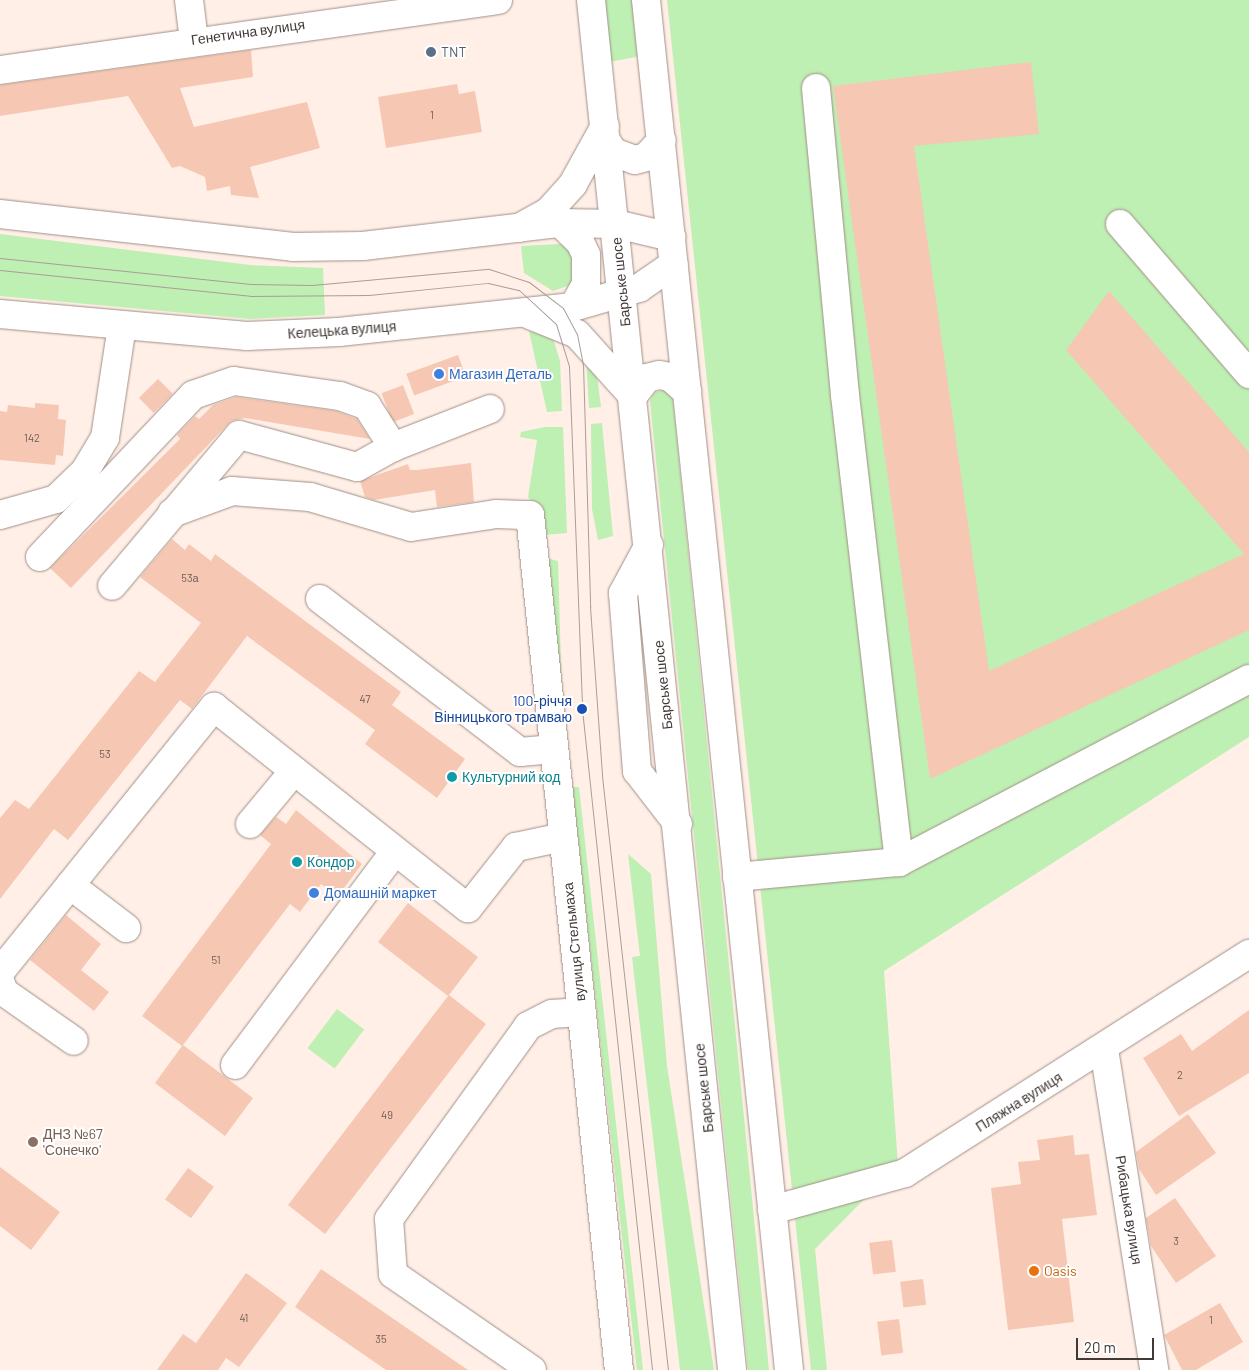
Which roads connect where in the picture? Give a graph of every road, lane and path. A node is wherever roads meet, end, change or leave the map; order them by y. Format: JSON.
{"nodes":[{"id":1,"x":190,"y":0,"type":"edge"},
{"id":2,"x":498,"y":0,"type":"edge"},
{"id":3,"x":592,"y":0,"type":"edge"},
{"id":4,"x":646,"y":0,"type":"edge"},
{"id":5,"x":415,"y":4,"type":"edge"},
{"id":6,"x":194,"y":39,"type":"junction"},
{"id":7,"x":0,"y":70,"type":"edge"},
{"id":8,"x":816,"y":88,"type":"dead end"},
{"id":9,"x":606,"y":134,"type":"junction"},
{"id":10,"x":662,"y":140,"type":"junction"},
{"id":11,"x":0,"y":214,"type":"edge"},
{"id":12,"x":560,"y":223,"type":"junction"},
{"id":13,"x":616,"y":224,"type":"junction"},
{"id":14,"x":1120,"y":224,"type":"dead end"},
{"id":15,"x":519,"y":228,"type":"junction"},
{"id":16,"x":671,"y":237,"type":"junction"},
{"id":17,"x":674,"y":264,"type":"junction"},
{"id":18,"x":622,"y":294,"type":"junction"},
{"id":19,"x":573,"y":307,"type":"junction"},
{"id":20,"x":525,"y":313,"type":"junction"},
{"id":21,"x":0,"y":314,"type":"edge"},
{"id":22,"x":122,"y":326,"type":"junction"},
{"id":23,"x":1249,"y":374,"type":"edge"},
{"id":24,"x":687,"y":392,"type":"junction"},
{"id":25,"x":633,"y":396,"type":"junction"},
{"id":26,"x":490,"y":409,"type":"dead end"},
{"id":27,"x":393,"y":447,"type":"junction"},
{"id":28,"x":357,"y":467,"type":"junction"},
{"id":29,"x":310,"y":497,"type":"junction"},
{"id":30,"x":172,"y":513,"type":"junction"},
{"id":31,"x":0,"y":515,"type":"edge"},
{"id":32,"x":40,"y":557,"type":"dead end"},
{"id":33,"x":112,"y":586,"type":"dead end"},
{"id":34,"x":320,"y":599,"type":"dead end"},
{"id":35,"x":1249,"y":679,"type":"edge"},
{"id":36,"x":554,"y":749,"type":"junction"},
{"id":37,"x":294,"y":771,"type":"junction"},
{"id":38,"x":250,"y":824,"type":"dead end"},
{"id":39,"x":563,"y":836,"type":"junction"},
{"id":40,"x":395,"y":851,"type":"junction"},
{"id":41,"x":899,"y":862,"type":"junction"},
{"id":42,"x":737,"y":877,"type":"junction"},
{"id":43,"x":70,"y":885,"type":"junction"},
{"id":44,"x":126,"y":928,"type":"dead end"},
{"id":45,"x":1249,"y":954,"type":"edge"},
{"id":46,"x":0,"y":972,"type":"edge"},
{"id":47,"x":0,"y":981,"type":"edge"},
{"id":48,"x":581,"y":1012,"type":"junction"},
{"id":49,"x":74,"y":1041,"type":"dead end"},
{"id":50,"x":1104,"y":1049,"type":"junction"},
{"id":51,"x":236,"y":1065,"type":"dead end"},
{"id":52,"x":772,"y":1210,"type":"junction"},
{"id":53,"x":532,"y":1370,"type":"edge"},
{"id":54,"x":619,"y":1370,"type":"edge"},
{"id":55,"x":732,"y":1370,"type":"edge"},
{"id":56,"x":789,"y":1370,"type":"edge"},
{"id":57,"x":1154,"y":1370,"type":"edge"}],
"edges":[{"from":1,"to":6,"type":"main road"},
{"from":2,"to":5,"type":"main road","name":"Генетична вулиця"},
{"from":3,"to":9,"type":"main road","name":"Барське шосе"},
{"from":4,"to":10,"type":"main road"},
{"from":5,"to":6,"type":"main road","name":"Генетична вулиця"},
{"from":6,"to":7,"type":"main road","name":"Генетична вулиця"},
{"from":8,"to":41,"type":"main road"},
{"from":9,"to":10,"type":"main road"},
{"from":9,"to":13,"type":"main road","name":"Барське шосе"},
{"from":9,"to":15,"type":"main road"},
{"from":10,"to":16,"type":"main road"},
{"from":11,"to":15,"type":"main road"},
{"from":12,"to":13,"type":"main road"},
{"from":12,"to":15,"type":"main road"},
{"from":12,"to":19,"type":"main road"},
{"from":13,"to":16,"type":"main road"},
{"from":13,"to":18,"type":"main road","name":"Барське шосе"},
{"from":14,"to":23,"type":"main road"},
{"from":16,"to":17,"type":"main road"},
{"from":17,"to":18,"type":"main road","name":"Келецька вулиця"},
{"from":17,"to":24,"type":"main road"},
{"from":18,"to":19,"type":"main road","name":"Келецька вулиця"},
{"from":18,"to":25,"type":"main road","name":"Барське шосе"},
{"from":19,"to":20,"type":"main road","name":"Келецька вулиця"},
{"from":20,"to":22,"type":"main road","name":"Келецька вулиця"},
{"from":20,"to":25,"type":"main road"},
{"from":21,"to":22,"type":"main road","name":"Келецька вулиця"},
{"from":22,"to":31,"type":"main road"},
{"from":24,"to":25,"type":"main road"},
{"from":24,"to":42,"type":"main road"},
{"from":25,"to":55,"type":"main road","name":"Барське шосе"},
{"from":26,"to":27,"type":"main road"},
{"from":27,"to":28,"type":"main road"},
{"from":27,"to":32,"type":"main road"},
{"from":28,"to":29,"type":"main road"},
{"from":28,"to":30,"type":"main road"},
{"from":29,"to":30,"type":"main road"},
{"from":29,"to":36,"type":"main road","name":"вулиця Стельмаха"},
{"from":30,"to":33,"type":"main road"},
{"from":34,"to":36,"type":"main road"},
{"from":35,"to":41,"type":"main road"},
{"from":36,"to":39,"type":"main road","name":"вулиця Стельмаха"},
{"from":37,"to":38,"type":"main road"},
{"from":37,"to":40,"type":"main road"},
{"from":37,"to":43,"type":"main road"},
{"from":39,"to":40,"type":"main road"},
{"from":39,"to":48,"type":"main road","name":"вулиця Стельмаха"},
{"from":40,"to":51,"type":"main road"},
{"from":41,"to":42,"type":"main road"},
{"from":42,"to":52,"type":"main road"},
{"from":43,"to":44,"type":"main road"},
{"from":43,"to":46,"type":"main road"},
{"from":45,"to":50,"type":"main road","name":"Пляжна вулиця"},
{"from":47,"to":49,"type":"main road"},
{"from":48,"to":53,"type":"main road"},
{"from":48,"to":54,"type":"main road","name":"вулиця Стельмаха"},
{"from":50,"to":52,"type":"main road","name":"Пляжна вулиця"},
{"from":50,"to":57,"type":"main road","name":"Рибацька вулиця"},
{"from":52,"to":56,"type":"main road"}]}
